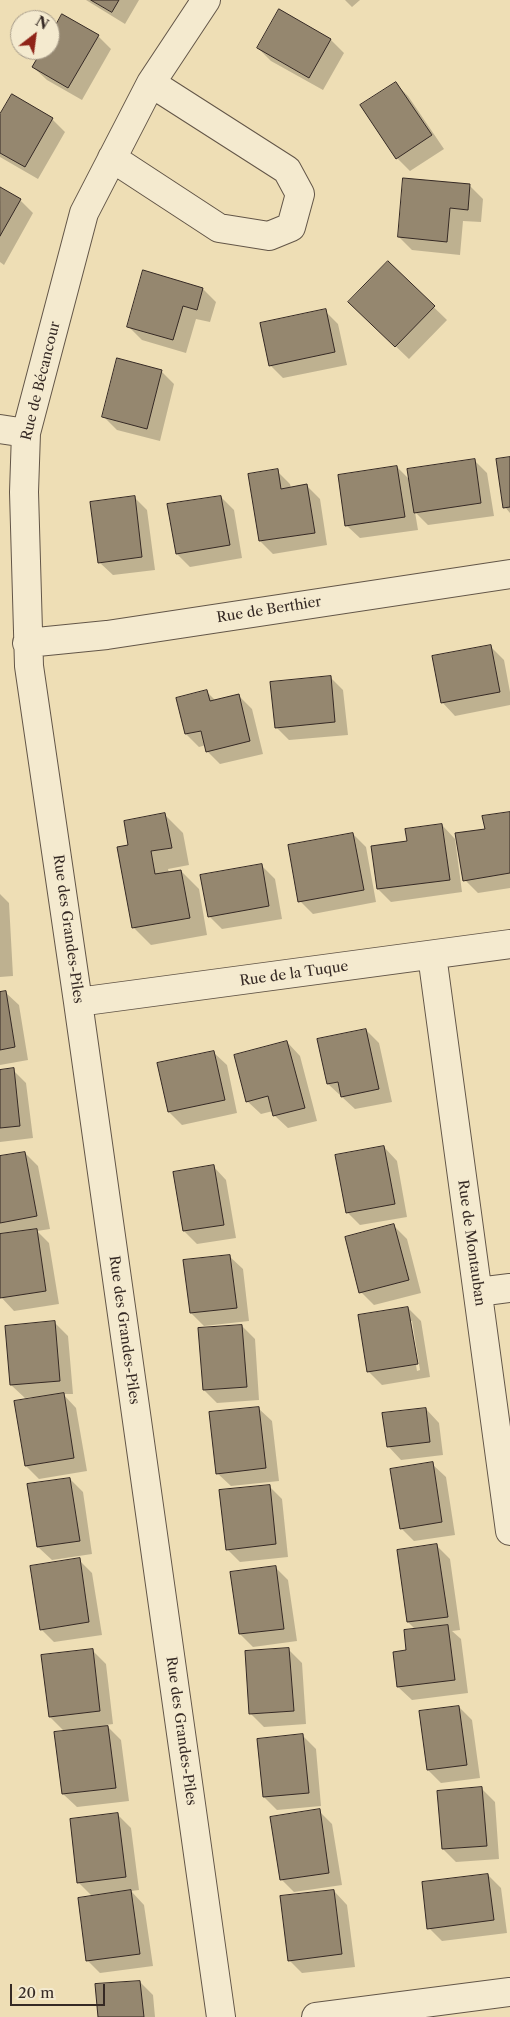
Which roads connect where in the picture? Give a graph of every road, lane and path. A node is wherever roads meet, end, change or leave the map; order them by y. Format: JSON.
{"nodes":[{"id":1,"x":206,"y":0,"type":"edge"},
{"id":2,"x":151,"y":83,"type":"junction"},
{"id":3,"x":112,"y":158,"type":"junction"},
{"id":4,"x":13,"y":431,"type":"edge"},
{"id":5,"x":510,"y":574,"type":"edge"},
{"id":6,"x":27,"y":643,"type":"junction"},
{"id":7,"x":510,"y":944,"type":"edge"},
{"id":8,"x":432,"y":955,"type":"junction"},
{"id":9,"x":78,"y":1002,"type":"junction"},
{"id":10,"x":510,"y":1288,"type":"edge"},
{"id":11,"x":478,"y":1292,"type":"junction"},
{"id":12,"x":510,"y":1531,"type":"edge"},
{"id":13,"x":510,"y":1992,"type":"edge"},
{"id":14,"x":221,"y":2017,"type":"edge"},
{"id":15,"x":316,"y":2017,"type":"edge"}],
"edges":[{"from":1,"to":2,"type":"street","name":"Rue de Bécancour"},
{"from":2,"to":3,"type":"street","name":"Rue de Bécancour"},
{"from":2,"to":3,"type":"street"},
{"from":3,"to":4,"type":"street","name":"Rue de Bécancour"},
{"from":4,"to":6,"type":"street","name":"Rue de Bécancour"},
{"from":5,"to":6,"type":"street","name":"Rue de Berthier"},
{"from":6,"to":9,"type":"street","name":"Rue des Grandes-Piles"},
{"from":7,"to":8,"type":"street","name":"Rue de la Tuque"},
{"from":8,"to":9,"type":"street","name":"Rue de la Tuque"},
{"from":8,"to":11,"type":"street","name":"Rue de Montauban"},
{"from":9,"to":14,"type":"street","name":"Rue des Grandes-Piles"},
{"from":10,"to":11,"type":"street"},
{"from":11,"to":12,"type":"street","name":"Rue de Montauban"},
{"from":13,"to":15,"type":"street"}]}
